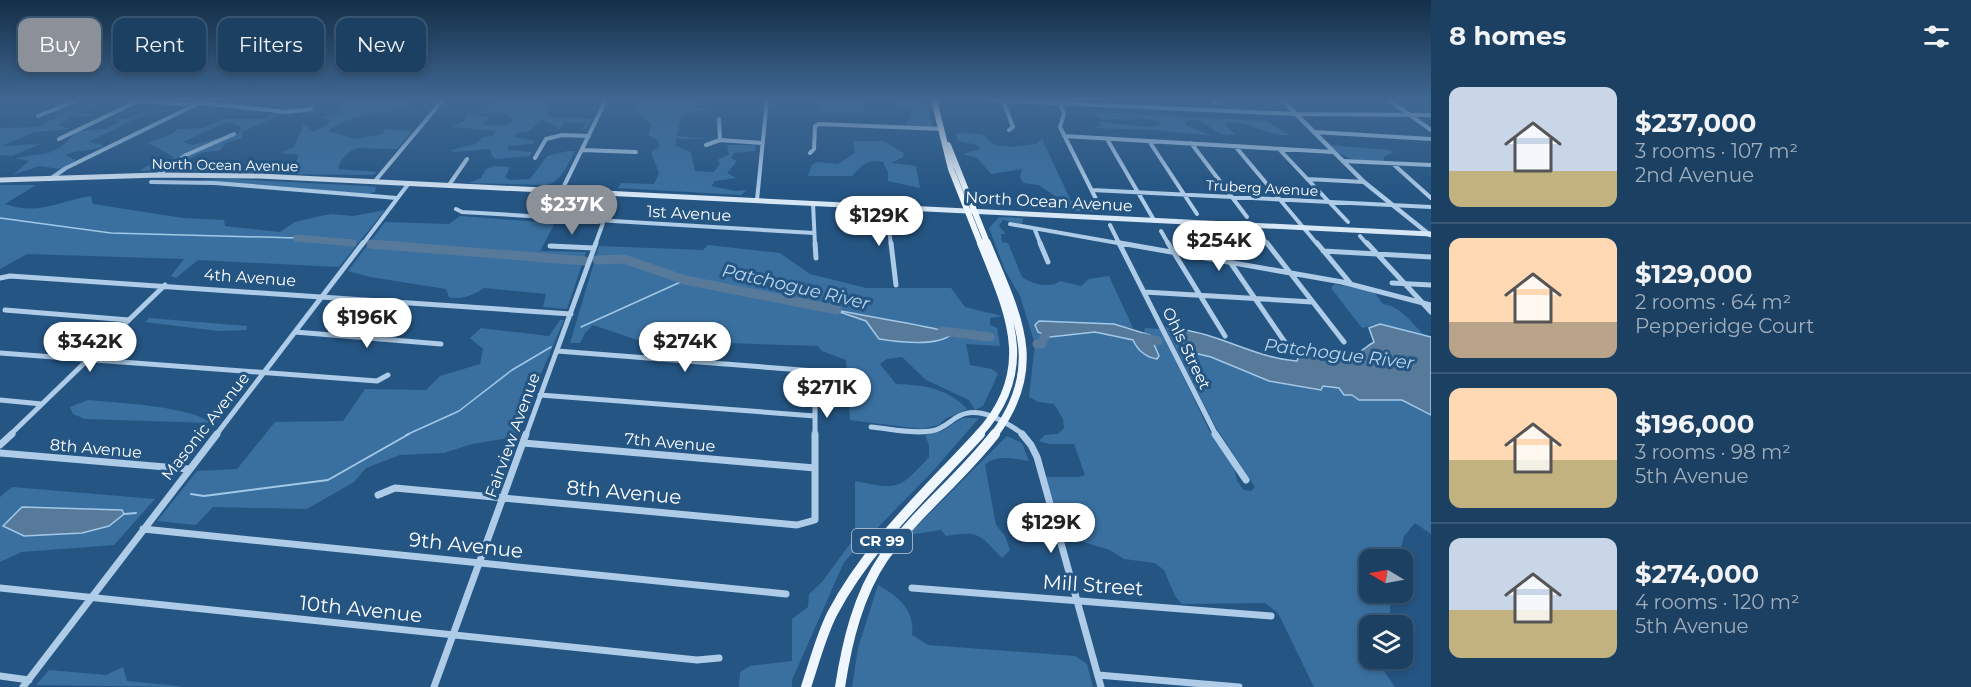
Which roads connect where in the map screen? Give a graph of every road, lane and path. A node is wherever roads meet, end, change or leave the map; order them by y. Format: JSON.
{"nodes":[{"id":1,"x":73,"y":132,"type":"edge"},
{"id":2,"x":140,"y":132,"type":"edge"},
{"id":3,"x":416,"y":132,"type":"edge"},
{"id":4,"x":591,"y":132,"type":"edge"},
{"id":5,"x":720,"y":132,"type":"edge"},
{"id":6,"x":763,"y":132,"type":"edge"},
{"id":7,"x":815,"y":132,"type":"edge"},
{"id":8,"x":943,"y":132,"type":"edge"},
{"id":9,"x":1062,"y":132,"type":"edge"},
{"id":10,"x":1314,"y":132,"type":"edge"},
{"id":11,"x":1315,"y":132,"type":"edge"},
{"id":12,"x":234,"y":134,"type":"dead end"},
{"id":13,"x":589,"y":136,"type":"junction"},
{"id":14,"x":1064,"y":136,"type":"junction"},
{"id":15,"x":59,"y":139,"type":"dead end"},
{"id":16,"x":1107,"y":139,"type":"junction"},
{"id":17,"x":1431,"y":139,"type":"edge"},
{"id":18,"x":720,"y":140,"type":"junction"},
{"id":19,"x":1149,"y":141,"type":"junction"},
{"id":20,"x":762,"y":143,"type":"junction"},
{"id":21,"x":1191,"y":143,"type":"junction"},
{"id":22,"x":706,"y":145,"type":"dead end"},
{"id":23,"x":1235,"y":146,"type":"junction"},
{"id":24,"x":1279,"y":149,"type":"junction"},
{"id":25,"x":582,"y":150,"type":"junction"},
{"id":26,"x":636,"y":152,"type":"dead end"},
{"id":27,"x":1333,"y":152,"type":"junction"},
{"id":28,"x":810,"y":153,"type":"dead end"},
{"id":29,"x":535,"y":158,"type":"dead end"},
{"id":30,"x":467,"y":159,"type":"dead end"},
{"id":31,"x":1343,"y":161,"type":"junction"},
{"id":32,"x":1392,"y":163,"type":"junction"},
{"id":33,"x":1431,"y":165,"type":"edge"},
{"id":34,"x":158,"y":175,"type":"junction"},
{"id":35,"x":50,"y":179,"type":"junction"},
{"id":36,"x":1307,"y":179,"type":"junction"},
{"id":37,"x":0,"y":180,"type":"edge"},
{"id":38,"x":375,"y":181,"type":"junction"},
{"id":39,"x":151,"y":182,"type":"dead end"},
{"id":40,"x":1364,"y":182,"type":"junction"},
{"id":41,"x":409,"y":183,"type":"junction"},
{"id":42,"x":449,"y":185,"type":"junction"},
{"id":43,"x":562,"y":190,"type":"junction"},
{"id":44,"x":1092,"y":190,"type":"junction"},
{"id":45,"x":614,"y":193,"type":"junction"},
{"id":46,"x":1138,"y":193,"type":"junction"},
{"id":47,"x":1184,"y":195,"type":"junction"},
{"id":48,"x":1233,"y":197,"type":"junction"},
{"id":49,"x":397,"y":198,"type":"junction"},
{"id":50,"x":1431,"y":198,"type":"edge"},
{"id":51,"x":757,"y":200,"type":"junction"},
{"id":52,"x":1280,"y":200,"type":"junction"},
{"id":53,"x":1097,"y":201,"type":"dead end"},
{"id":54,"x":1329,"y":202,"type":"junction"},
{"id":55,"x":813,"y":203,"type":"junction"},
{"id":56,"x":1392,"y":205,"type":"junction"},
{"id":57,"x":886,"y":206,"type":"junction"},
{"id":58,"x":1431,"y":207,"type":"edge"},
{"id":59,"x":456,"y":209,"type":"dead end"},
{"id":60,"x":970,"y":210,"type":"junction"},
{"id":61,"x":1197,"y":214,"type":"dead end"},
{"id":62,"x":1247,"y":217,"type":"dead end"},
{"id":63,"x":604,"y":220,"type":"junction"},
{"id":64,"x":1154,"y":220,"type":"junction"},
{"id":65,"x":1348,"y":222,"type":"dead end"},
{"id":66,"x":1010,"y":224,"type":"dead end"},
{"id":67,"x":1110,"y":225,"type":"dead end"},
{"id":68,"x":1303,"y":227,"type":"junction"},
{"id":69,"x":1207,"y":229,"type":"dead end"},
{"id":70,"x":1035,"y":230,"type":"junction"},
{"id":71,"x":1161,"y":231,"type":"dead end"},
{"id":72,"x":814,"y":233,"type":"junction"},
{"id":73,"x":1430,"y":235,"type":"edge"},
{"id":74,"x":1360,"y":236,"type":"dead end"},
{"id":75,"x":1262,"y":237,"type":"dead end"},
{"id":76,"x":1119,"y":243,"type":"junction"},
{"id":77,"x":550,"y":246,"type":"dead end"},
{"id":78,"x":594,"y":248,"type":"junction"},
{"id":79,"x":1323,"y":251,"type":"junction"},
{"id":80,"x":1174,"y":253,"type":"junction"},
{"id":81,"x":1378,"y":254,"type":"junction"},
{"id":82,"x":1431,"y":257,"type":"edge"},
{"id":83,"x":816,"y":258,"type":"dead end"},
{"id":84,"x":1048,"y":262,"type":"dead end"},
{"id":85,"x":1230,"y":262,"type":"junction"},
{"id":86,"x":1291,"y":272,"type":"junction"},
{"id":87,"x":0,"y":278,"type":"edge"},
{"id":88,"x":1392,"y":283,"type":"dead end"},
{"id":89,"x":1351,"y":284,"type":"junction"},
{"id":90,"x":1406,"y":284,"type":"junction"},
{"id":91,"x":165,"y":285,"type":"junction"},
{"id":92,"x":896,"y":285,"type":"dead end"},
{"id":93,"x":1431,"y":285,"type":"edge"},
{"id":94,"x":1144,"y":292,"type":"junction"},
{"id":95,"x":322,"y":296,"type":"junction"},
{"id":96,"x":1200,"y":296,"type":"junction"},
{"id":97,"x":1256,"y":298,"type":"junction"},
{"id":98,"x":1312,"y":302,"type":"junction"},
{"id":99,"x":1423,"y":303,"type":"junction"},
{"id":100,"x":1431,"y":305,"type":"edge"},
{"id":101,"x":5,"y":310,"type":"dead end"},
{"id":102,"x":1431,"y":312,"type":"edge"},
{"id":103,"x":571,"y":314,"type":"junction"},
{"id":104,"x":129,"y":320,"type":"junction"},
{"id":105,"x":295,"y":332,"type":"junction"},
{"id":106,"x":1224,"y":336,"type":"dead end"},
{"id":107,"x":1344,"y":342,"type":"dead end"},
{"id":108,"x":441,"y":344,"type":"dead end"},
{"id":109,"x":557,"y":351,"type":"junction"},
{"id":110,"x":0,"y":353,"type":"edge"},
{"id":111,"x":1293,"y":354,"type":"dead end"},
{"id":112,"x":88,"y":359,"type":"junction"},
{"id":113,"x":264,"y":372,"type":"junction"},
{"id":114,"x":388,"y":375,"type":"dead end"},
{"id":115,"x":540,"y":395,"type":"junction"},
{"id":116,"x":0,"y":400,"type":"edge"},
{"id":117,"x":42,"y":404,"type":"junction"},
{"id":118,"x":815,"y":416,"type":"junction"},
{"id":119,"x":998,"y":420,"type":"junction"},
{"id":120,"x":871,"y":427,"type":"dead end"},
{"id":121,"x":523,"y":442,"type":"junction"},
{"id":122,"x":0,"y":445,"type":"edge"},
{"id":123,"x":0,"y":453,"type":"edge"},
{"id":124,"x":815,"y":468,"type":"junction"},
{"id":125,"x":189,"y":469,"type":"junction"},
{"id":126,"x":1246,"y":480,"type":"dead end"},
{"id":127,"x":378,"y":495,"type":"dead end"},
{"id":128,"x":503,"y":498,"type":"junction"},
{"id":129,"x":142,"y":529,"type":"junction"},
{"id":130,"x":479,"y":563,"type":"junction"},
{"id":131,"x":0,"y":588,"type":"edge"},
{"id":132,"x":912,"y":588,"type":"dead end"},
{"id":133,"x":786,"y":594,"type":"dead end"},
{"id":134,"x":92,"y":597,"type":"junction"},
{"id":135,"x":1076,"y":600,"type":"junction"},
{"id":136,"x":1271,"y":616,"type":"dead end"},
{"id":137,"x":452,"y":635,"type":"junction"},
{"id":138,"x":719,"y":658,"type":"dead end"},
{"id":139,"x":1098,"y":675,"type":"junction"},
{"id":140,"x":0,"y":676,"type":"edge"},
{"id":141,"x":29,"y":680,"type":"junction"},
{"id":142,"x":23,"y":687,"type":"edge"},
{"id":143,"x":434,"y":687,"type":"edge"},
{"id":144,"x":806,"y":687,"type":"edge"},
{"id":145,"x":840,"y":687,"type":"edge"},
{"id":146,"x":1101,"y":687,"type":"edge"},
{"id":147,"x":1239,"y":687,"type":"edge"}],
"edges":[{"from":1,"to":15,"type":"street"},
{"from":2,"to":35,"type":"street"},
{"from":3,"to":38,"type":"street"},
{"from":4,"to":13,"type":"street"},
{"from":5,"to":18,"type":"street"},
{"from":6,"to":20,"type":"street"},
{"from":7,"to":28,"type":"street"},
{"from":8,"to":60,"type":"main road","number":"CR 99"},
{"from":9,"to":14,"type":"street"},
{"from":10,"to":27,"type":"street"},
{"from":11,"to":17,"type":"street"},
{"from":12,"to":34,"type":"street"},
{"from":13,"to":25,"type":"street"},
{"from":13,"to":29,"type":"street"},
{"from":14,"to":16,"type":"street"},
{"from":14,"to":44,"type":"street"},
{"from":16,"to":19,"type":"street"},
{"from":16,"to":46,"type":"street"},
{"from":18,"to":20,"type":"street"},
{"from":18,"to":22,"type":"street"},
{"from":19,"to":21,"type":"street"},
{"from":19,"to":47,"type":"street"},
{"from":20,"to":51,"type":"street"},
{"from":21,"to":23,"type":"street"},
{"from":21,"to":48,"type":"street"},
{"from":23,"to":24,"type":"street"},
{"from":23,"to":52,"type":"street"},
{"from":24,"to":27,"type":"street"},
{"from":24,"to":36,"type":"street"},
{"from":25,"to":26,"type":"street"},
{"from":25,"to":43,"type":"street"},
{"from":27,"to":31,"type":"street"},
{"from":30,"to":42,"type":"street"},
{"from":31,"to":32,"type":"street"},
{"from":31,"to":40,"type":"street"},
{"from":32,"to":33,"type":"street"},
{"from":32,"to":50,"type":"street"},
{"from":34,"to":35,"type":"main road","name":"North Ocean Avenue"},
{"from":34,"to":38,"type":"main road","name":"North Ocean Avenue"},
{"from":35,"to":37,"type":"main road","name":"North Ocean Avenue"},
{"from":36,"to":40,"type":"street"},
{"from":36,"to":54,"type":"street"},
{"from":38,"to":41,"type":"main road","name":"North Ocean Avenue"},
{"from":39,"to":49,"type":"street"},
{"from":40,"to":56,"type":"street"},
{"from":41,"to":42,"type":"main road","name":"North Ocean Avenue"},
{"from":41,"to":49,"type":"street","name":"Masonic Avenue"},
{"from":42,"to":43,"type":"main road","name":"North Ocean Avenue"},
{"from":43,"to":45,"type":"main road","name":"North Ocean Avenue"},
{"from":44,"to":46,"type":"street","name":"Truberg Avenue"},
{"from":44,"to":53,"type":"street"},
{"from":45,"to":51,"type":"main road","name":"North Ocean Avenue"},
{"from":45,"to":63,"type":"street","name":"Fairview Avenue"},
{"from":46,"to":47,"type":"street","name":"Truberg Avenue"},
{"from":46,"to":64,"type":"street"},
{"from":47,"to":48,"type":"street","name":"Truberg Avenue"},
{"from":47,"to":61,"type":"street"},
{"from":48,"to":52,"type":"street","name":"Truberg Avenue"},
{"from":48,"to":62,"type":"street"},
{"from":49,"to":95,"type":"street","name":"Masonic Avenue"},
{"from":51,"to":55,"type":"main road","name":"North Ocean Avenue"},
{"from":52,"to":54,"type":"street","name":"Truberg Avenue"},
{"from":52,"to":68,"type":"street"},
{"from":54,"to":56,"type":"street","name":"Truberg Avenue"},
{"from":54,"to":65,"type":"street"},
{"from":55,"to":57,"type":"main road","name":"North Ocean Avenue"},
{"from":55,"to":72,"type":"street"},
{"from":56,"to":58,"type":"street","name":"Truberg Avenue"},
{"from":56,"to":73,"type":"street"},
{"from":57,"to":60,"type":"main road","name":"North Ocean Avenue"},
{"from":57,"to":92,"type":"street"},
{"from":59,"to":63,"type":"street","name":"1st Avenue"},
{"from":60,"to":64,"type":"main road","name":"North Ocean Avenue"},
{"from":60,"to":119,"type":"main road","number":"CR 99"},
{"from":63,"to":72,"type":"street","name":"1st Avenue"},
{"from":63,"to":78,"type":"street","name":"Fairview Avenue"},
{"from":64,"to":68,"type":"main road","name":"North Ocean Avenue"},
{"from":66,"to":70,"type":"street"},
{"from":67,"to":76,"type":"street","name":"Ohls Street"},
{"from":68,"to":73,"type":"main road","name":"North Ocean Avenue"},
{"from":68,"to":79,"type":"street"},
{"from":69,"to":85,"type":"street"},
{"from":70,"to":76,"type":"street"},
{"from":70,"to":84,"type":"street"},
{"from":71,"to":80,"type":"street"},
{"from":72,"to":83,"type":"street"},
{"from":74,"to":81,"type":"street"},
{"from":75,"to":86,"type":"street"},
{"from":76,"to":80,"type":"street"},
{"from":76,"to":94,"type":"street","name":"Ohls Street"},
{"from":77,"to":78,"type":"street"},
{"from":78,"to":103,"type":"street","name":"Fairview Avenue"},
{"from":79,"to":81,"type":"street"},
{"from":79,"to":89,"type":"street"},
{"from":80,"to":85,"type":"street"},
{"from":80,"to":96,"type":"street"},
{"from":81,"to":82,"type":"street"},
{"from":81,"to":90,"type":"street"},
{"from":85,"to":86,"type":"street"},
{"from":85,"to":97,"type":"street"},
{"from":86,"to":89,"type":"street"},
{"from":86,"to":98,"type":"street"},
{"from":87,"to":91,"type":"street","name":"4th Avenue"},
{"from":88,"to":90,"type":"street"},
{"from":89,"to":99,"type":"street"},
{"from":90,"to":93,"type":"street"},
{"from":90,"to":99,"type":"street"},
{"from":91,"to":95,"type":"street","name":"4th Avenue"},
{"from":91,"to":104,"type":"street"},
{"from":94,"to":96,"type":"street"},
{"from":94,"to":126,"type":"street","name":"Ohls Street"},
{"from":95,"to":103,"type":"street","name":"4th Avenue"},
{"from":95,"to":105,"type":"street","name":"Masonic Avenue"},
{"from":96,"to":97,"type":"street"},
{"from":96,"to":106,"type":"street"},
{"from":97,"to":98,"type":"street"},
{"from":97,"to":111,"type":"street"},
{"from":98,"to":107,"type":"street"},
{"from":99,"to":100,"type":"street"},
{"from":99,"to":102,"type":"street"},
{"from":101,"to":104,"type":"street"},
{"from":103,"to":109,"type":"street","name":"Fairview Avenue"},
{"from":104,"to":112,"type":"street"},
{"from":105,"to":108,"type":"street"},
{"from":105,"to":113,"type":"street","name":"Masonic Avenue"},
{"from":109,"to":115,"type":"street","name":"Fairview Avenue"},
{"from":109,"to":118,"type":"street"},
{"from":110,"to":112,"type":"street"},
{"from":112,"to":113,"type":"street"},
{"from":112,"to":117,"type":"street"},
{"from":113,"to":114,"type":"street"},
{"from":113,"to":125,"type":"street","name":"Masonic Avenue"},
{"from":115,"to":118,"type":"street"},
{"from":115,"to":121,"type":"street","name":"Fairview Avenue"},
{"from":116,"to":117,"type":"street"},
{"from":117,"to":122,"type":"street"},
{"from":118,"to":124,"type":"street"},
{"from":119,"to":120,"type":"street"},
{"from":119,"to":135,"type":"street"},
{"from":119,"to":144,"type":"main road","number":"CR 99"},
{"from":119,"to":145,"type":"main road","number":"CR 99"},
{"from":121,"to":124,"type":"street","name":"7th Avenue"},
{"from":121,"to":128,"type":"street","name":"Fairview Avenue"},
{"from":123,"to":125,"type":"street","name":"8th Avenue"},
{"from":124,"to":128,"type":"street","name":"8th Avenue"},
{"from":125,"to":129,"type":"street","name":"Masonic Avenue"},
{"from":127,"to":128,"type":"street","name":"8th Avenue"},
{"from":128,"to":130,"type":"street","name":"Fairview Avenue"},
{"from":129,"to":130,"type":"street","name":"9th Avenue"},
{"from":129,"to":134,"type":"street","name":"Masonic Avenue"},
{"from":130,"to":133,"type":"street","name":"9th Avenue"},
{"from":130,"to":137,"type":"street","name":"Fairview Avenue"},
{"from":131,"to":134,"type":"street","name":"10th Avenue"},
{"from":132,"to":135,"type":"street","name":"Mill Street"},
{"from":134,"to":137,"type":"street","name":"10th Avenue"},
{"from":134,"to":141,"type":"street","name":"Masonic Avenue"},
{"from":135,"to":136,"type":"street","name":"Mill Street"},
{"from":135,"to":139,"type":"street"},
{"from":137,"to":138,"type":"street","name":"10th Avenue"},
{"from":137,"to":143,"type":"street","name":"Fairview Avenue"},
{"from":139,"to":146,"type":"street"},
{"from":139,"to":147,"type":"street"},
{"from":140,"to":141,"type":"street"},
{"from":141,"to":142,"type":"street","name":"Masonic Avenue"}]}
